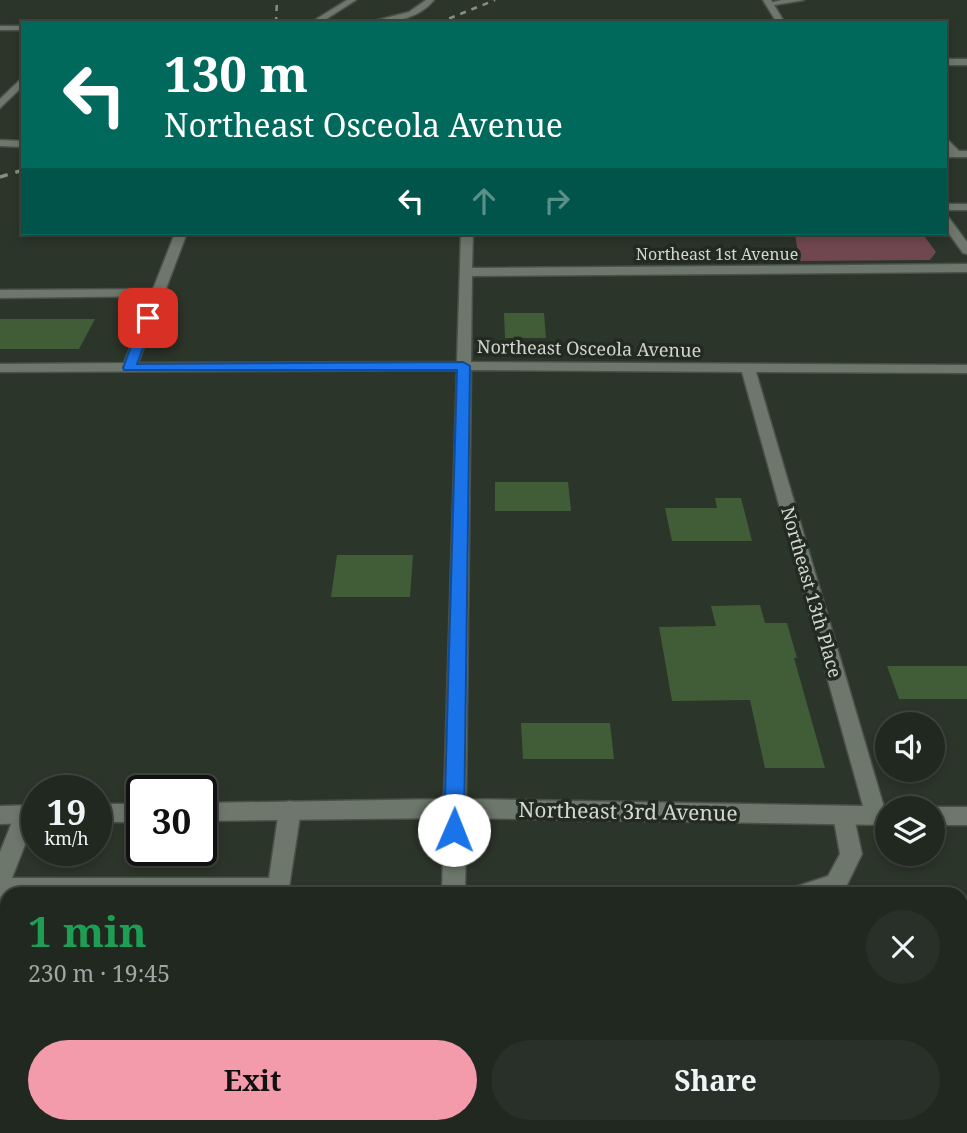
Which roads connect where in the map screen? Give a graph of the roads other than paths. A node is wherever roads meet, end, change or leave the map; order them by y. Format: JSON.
{"nodes":[{"id":1,"x":352,"y":0,"type":"edge"},
{"id":2,"x":430,"y":0,"type":"edge"},
{"id":3,"x":800,"y":0,"type":"edge"},
{"id":4,"x":768,"y":2,"type":"edge"},
{"id":5,"x":317,"y":21,"type":"edge"},
{"id":6,"x":377,"y":21,"type":"edge"},
{"id":7,"x":780,"y":21,"type":"edge"},
{"id":8,"x":0,"y":28,"type":"edge"},
{"id":9,"x":21,"y":28,"type":"edge"},
{"id":10,"x":947,"y":62,"type":"edge"},
{"id":11,"x":967,"y":62,"type":"edge"},
{"id":12,"x":21,"y":82,"type":"edge"},
{"id":13,"x":0,"y":105,"type":"edge"},
{"id":14,"x":0,"y":143,"type":"edge"},
{"id":15,"x":21,"y":144,"type":"edge"},
{"id":16,"x":947,"y":207,"type":"edge"},
{"id":17,"x":967,"y":207,"type":"edge"},
{"id":18,"x":947,"y":223,"type":"edge"},
{"id":19,"x":180,"y":235,"type":"edge"},
{"id":20,"x":467,"y":235,"type":"edge"},
{"id":21,"x":967,"y":250,"type":"edge"},
{"id":22,"x":967,"y":268,"type":"edge"},
{"id":23,"x":467,"y":272,"type":"junction"},
{"id":24,"x":158,"y":293,"type":"junction"},
{"id":25,"x":0,"y":294,"type":"edge"},
{"id":26,"x":463,"y":366,"type":"junction"},
{"id":27,"x":0,"y":368,"type":"edge"},
{"id":28,"x":129,"y":368,"type":"junction"},
{"id":29,"x":748,"y":369,"type":"junction"},
{"id":30,"x":967,"y":369,"type":"edge"},
{"id":31,"x":875,"y":796,"type":"edge"},
{"id":32,"x":455,"y":808,"type":"junction"},
{"id":33,"x":290,"y":810,"type":"junction"},
{"id":34,"x":217,"y":812,"type":"edge"},
{"id":35,"x":21,"y":814,"type":"edge"},
{"id":36,"x":0,"y":815,"type":"edge"},
{"id":37,"x":844,"y":815,"type":"junction"},
{"id":38,"x":875,"y":816,"type":"edge"},
{"id":39,"x":945,"y":816,"type":"edge"},
{"id":40,"x":967,"y":816,"type":"edge"},
{"id":41,"x":21,"y":835,"type":"edge"},
{"id":42,"x":0,"y":880,"type":"edge"},
{"id":43,"x":279,"y":887,"type":"edge"},
{"id":44,"x":453,"y":887,"type":"edge"},
{"id":45,"x":827,"y":887,"type":"edge"}],
"edges":[{"from":1,"to":5,"type":"street"},
{"from":2,"to":6,"type":"street"},
{"from":3,"to":4,"type":"street"},
{"from":4,"to":7,"type":"street"},
{"from":8,"to":9,"type":"street"},
{"from":10,"to":11,"type":"street"},
{"from":12,"to":13,"type":"street"},
{"from":14,"to":15,"type":"street"},
{"from":16,"to":17,"type":"street"},
{"from":18,"to":21,"type":"street"},
{"from":19,"to":24,"type":"street"},
{"from":20,"to":23,"type":"street"},
{"from":22,"to":23,"type":"street","name":"Northeast 1st Avenue"},
{"from":23,"to":26,"type":"street"},
{"from":24,"to":25,"type":"street"},
{"from":24,"to":28,"type":"street"},
{"from":26,"to":28,"type":"street","name":"Northeast Osceola Avenue"},
{"from":26,"to":29,"type":"street","name":"Northeast Osceola Avenue"},
{"from":26,"to":32,"type":"street"},
{"from":27,"to":28,"type":"street","name":"Northeast Osceola Avenue"},
{"from":29,"to":30,"type":"street","name":"Northeast Osceola Avenue"},
{"from":29,"to":31,"type":"street","name":"Northeast 13th Place"},
{"from":32,"to":33,"type":"street","name":"Northeast 3rd Avenue"},
{"from":32,"to":37,"type":"street","name":"Northeast 3rd Avenue"},
{"from":32,"to":44,"type":"street"},
{"from":33,"to":34,"type":"street","name":"Northeast 3rd Avenue"},
{"from":33,"to":43,"type":"street"},
{"from":35,"to":36,"type":"street"},
{"from":37,"to":38,"type":"street","name":"Northeast 3rd Avenue"},
{"from":37,"to":45,"type":"street"},
{"from":39,"to":40,"type":"street"},
{"from":41,"to":42,"type":"street"}]}
